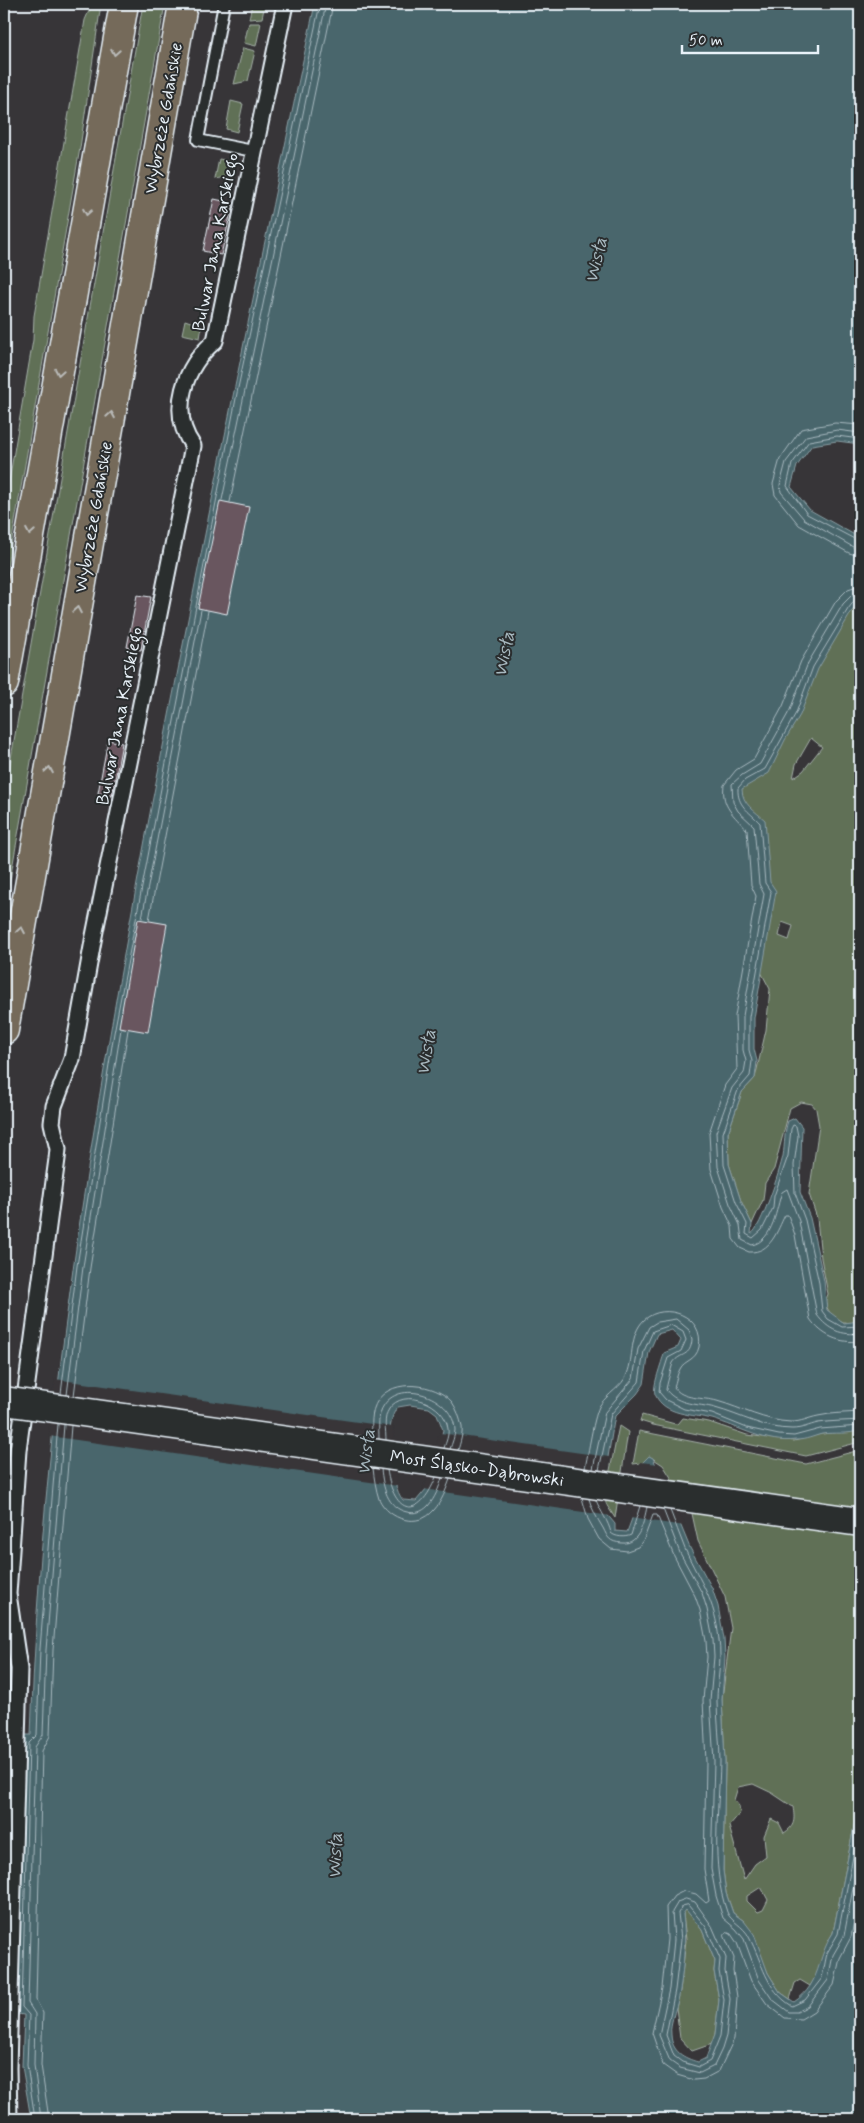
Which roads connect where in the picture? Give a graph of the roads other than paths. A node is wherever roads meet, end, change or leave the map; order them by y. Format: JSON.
{"nodes":[{"id":1,"x":124,"y":4,"type":"edge"},
{"id":2,"x":183,"y":4,"type":"edge"},
{"id":3,"x":224,"y":4,"type":"edge"},
{"id":4,"x":285,"y":4,"type":"edge"},
{"id":5,"x":253,"y":151,"type":"junction"},
{"id":6,"x":4,"y":683,"type":"edge"},
{"id":7,"x":4,"y":1030,"type":"edge"},
{"id":8,"x":4,"y":1401,"type":"edge"},
{"id":9,"x":860,"y":1522,"type":"edge"},
{"id":10,"x":9,"y":2119,"type":"edge"}],
"edges":[{"from":1,"to":6,"type":"main road","one_way":true},
{"from":7,"to":2,"type":"main road","name":"Wybrzeże Gdańskie","one_way":true},
{"from":3,"to":5,"type":"lane"},
{"from":4,"to":5,"type":"street","name":"Bulwar Jana Karskiego"},
{"from":5,"to":10,"type":"street","name":"Bulwar Jana Karskiego"},
{"from":8,"to":9,"type":"main road","name":"Most Śląsko-Dąbrowski","bridge":true}]}
